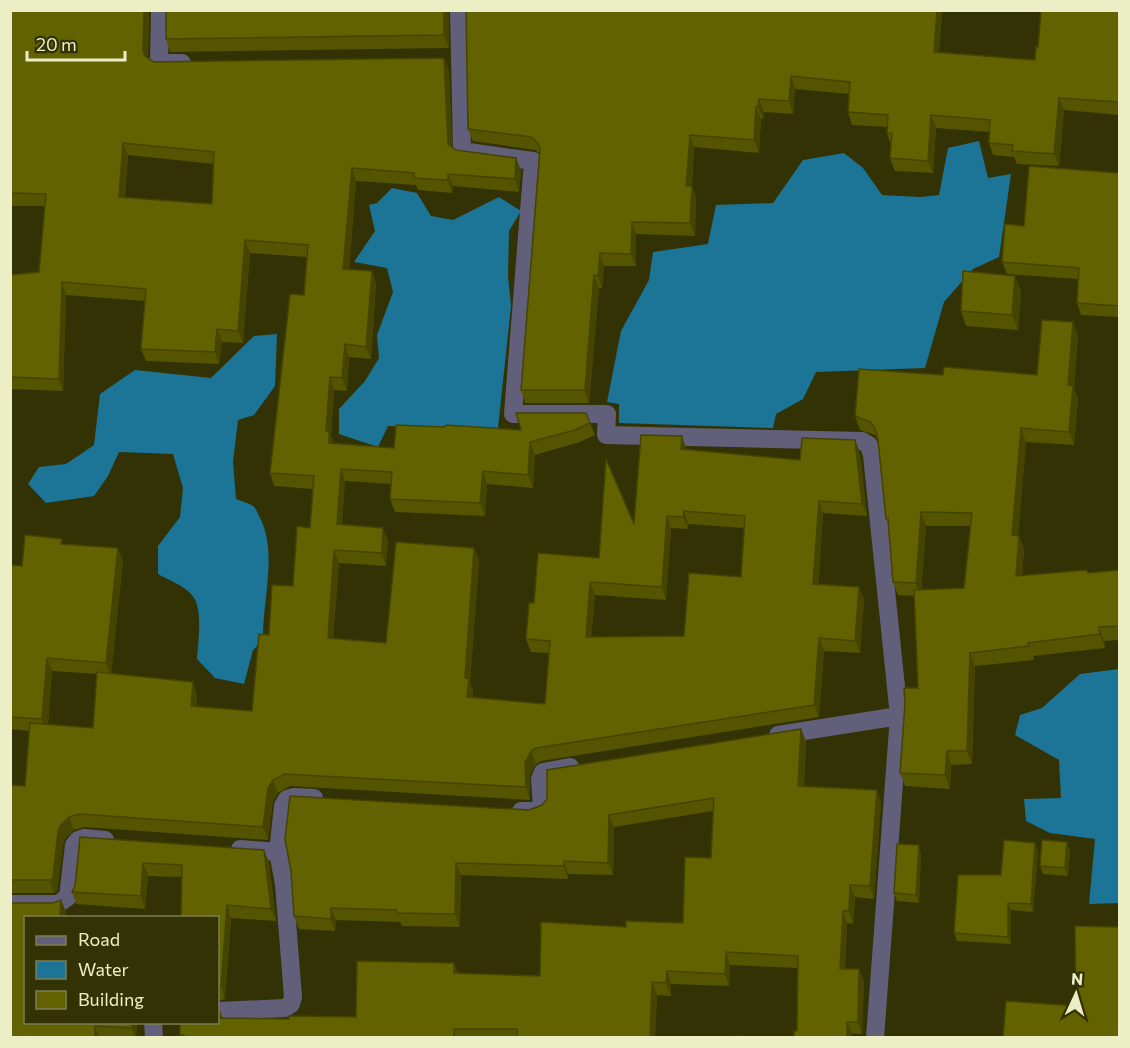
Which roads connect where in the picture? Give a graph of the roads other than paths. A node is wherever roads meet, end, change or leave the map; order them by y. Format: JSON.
{"nodes":[{"id":1,"x":160,"y":10,"type":"edge"},
{"id":2,"x":459,"y":10,"type":"edge"},
{"id":3,"x":460,"y":59,"type":"junction"},
{"id":4,"x":437,"y":60,"type":"edge"},
{"id":5,"x":194,"y":63,"type":"edge"},
{"id":6,"x":899,"y":716,"type":"junction"},
{"id":7,"x":762,"y":737,"type":"edge"},
{"id":8,"x":589,"y":764,"type":"edge"},
{"id":9,"x":328,"y":799,"type":"edge"},
{"id":10,"x":500,"y":809,"type":"edge"},
{"id":11,"x":118,"y":841,"type":"edge"},
{"id":12,"x":221,"y":848,"type":"edge"},
{"id":13,"x":278,"y":852,"type":"junction"},
{"id":14,"x":10,"y":904,"type":"edge"},
{"id":15,"x":219,"y":1011,"type":"edge"},
{"id":16,"x":875,"y":1038,"type":"edge"}],
"edges":[{"from":1,"to":5,"type":"street"},
{"from":2,"to":3,"type":"street"},
{"from":3,"to":4,"type":"street"},
{"from":3,"to":6,"type":"street"},
{"from":6,"to":7,"type":"street"},
{"from":6,"to":16,"type":"street"},
{"from":8,"to":10,"type":"street"},
{"from":9,"to":13,"type":"street"},
{"from":11,"to":14,"type":"street"},
{"from":12,"to":13,"type":"street"},
{"from":13,"to":15,"type":"street"}]}
